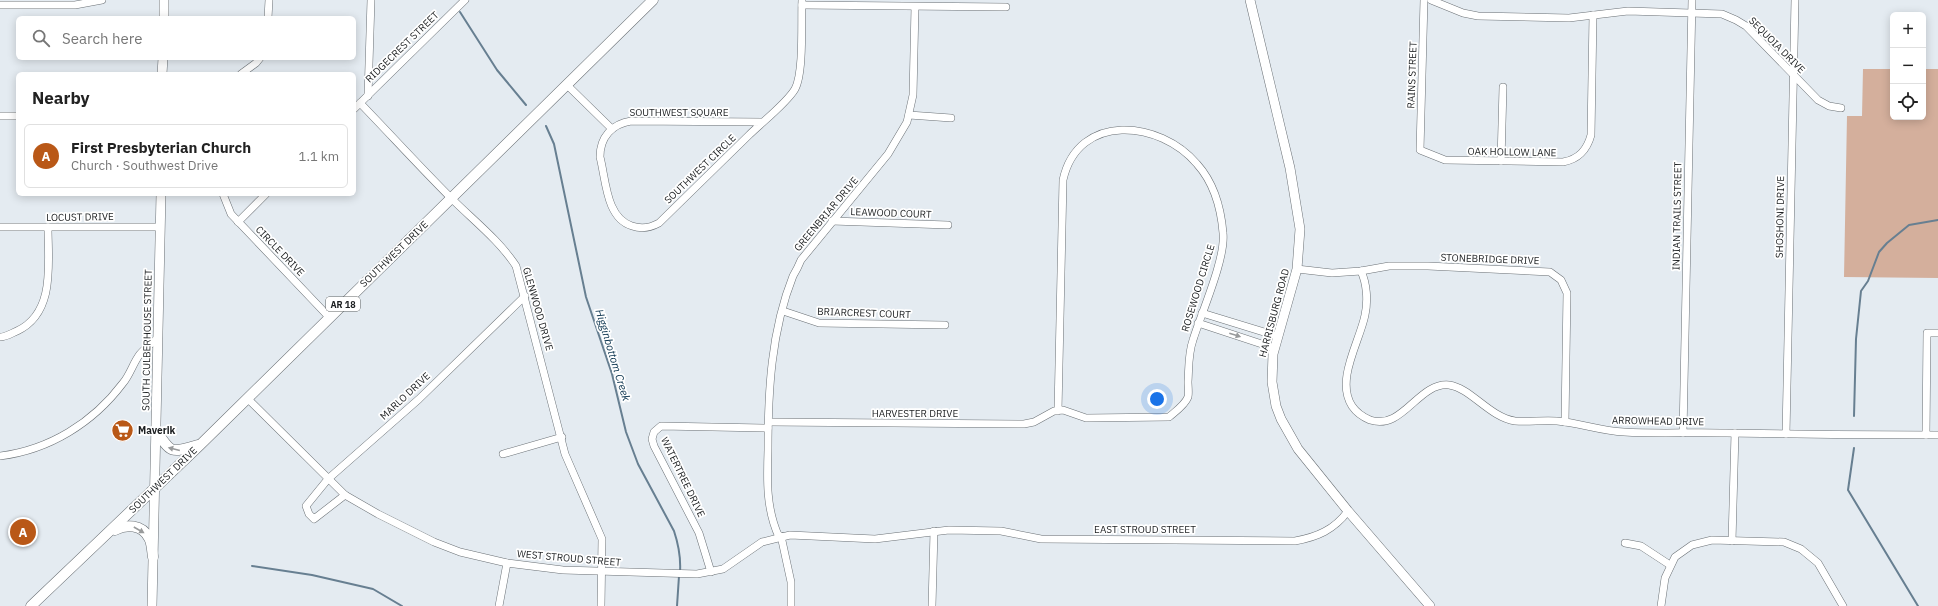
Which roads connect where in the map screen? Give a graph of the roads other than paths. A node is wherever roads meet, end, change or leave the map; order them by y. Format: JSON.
{"nodes":[{"id":1,"x":102,"y":0,"type":"edge"},
{"id":2,"x":164,"y":0,"type":"edge"},
{"id":3,"x":268,"y":0,"type":"edge"},
{"id":4,"x":371,"y":0,"type":"edge"},
{"id":5,"x":465,"y":0,"type":"edge"},
{"id":6,"x":653,"y":0,"type":"edge"},
{"id":7,"x":1250,"y":0,"type":"edge"},
{"id":8,"x":1424,"y":0,"type":"edge"},
{"id":9,"x":1431,"y":0,"type":"edge"},
{"id":10,"x":1692,"y":0,"type":"edge"},
{"id":11,"x":1795,"y":0,"type":"edge"},
{"id":12,"x":802,"y":3,"type":"edge"},
{"id":13,"x":0,"y":6,"type":"edge"},
{"id":14,"x":915,"y":6,"type":"junction"},
{"id":15,"x":1006,"y":7,"type":"dead end"},
{"id":16,"x":1692,"y":13,"type":"junction"},
{"id":17,"x":1593,"y":15,"type":"junction"},
{"id":18,"x":164,"y":16,"type":"edge"},
{"id":19,"x":268,"y":16,"type":"edge"},
{"id":20,"x":163,"y":60,"type":"edge"},
{"id":21,"x":258,"y":60,"type":"edge"},
{"id":22,"x":162,"y":72,"type":"edge"},
{"id":23,"x":244,"y":72,"type":"edge"},
{"id":24,"x":1794,"y":75,"type":"junction"},
{"id":25,"x":567,"y":85,"type":"junction"},
{"id":26,"x":1503,"y":87,"type":"dead end"},
{"id":27,"x":368,"y":96,"type":"junction"},
{"id":28,"x":360,"y":103,"type":"junction"},
{"id":29,"x":356,"y":107,"type":"edge"},
{"id":30,"x":1841,"y":108,"type":"dead end"},
{"id":31,"x":0,"y":116,"type":"edge"},
{"id":32,"x":16,"y":116,"type":"edge"},
{"id":33,"x":909,"y":116,"type":"junction"},
{"id":34,"x":951,"y":118,"type":"dead end"},
{"id":35,"x":763,"y":122,"type":"junction"},
{"id":36,"x":612,"y":129,"type":"junction"},
{"id":37,"x":1420,"y":150,"type":"joint"},
{"id":38,"x":1501,"y":161,"type":"junction"},
{"id":39,"x":160,"y":196,"type":"edge"},
{"id":40,"x":224,"y":196,"type":"edge"},
{"id":41,"x":264,"y":196,"type":"edge"},
{"id":42,"x":451,"y":198,"type":"junction"},
{"id":43,"x":832,"y":221,"type":"junction"},
{"id":44,"x":238,"y":222,"type":"junction"},
{"id":45,"x":948,"y":225,"type":"dead end"},
{"id":46,"x":0,"y":227,"type":"edge"},
{"id":47,"x":48,"y":227,"type":"junction"},
{"id":48,"x":160,"y":227,"type":"junction"},
{"id":49,"x":1297,"y":269,"type":"junction"},
{"id":50,"x":1361,"y":271,"type":"junction"},
{"id":51,"x":525,"y":296,"type":"junction"},
{"id":52,"x":783,"y":311,"type":"junction"},
{"id":53,"x":1202,"y":313,"type":"junction"},
{"id":54,"x":330,"y":317,"type":"junction"},
{"id":55,"x":1198,"y":323,"type":"junction"},
{"id":56,"x":945,"y":325,"type":"dead end"},
{"id":57,"x":1938,"y":333,"type":"edge"},
{"id":58,"x":1277,"y":336,"type":"junction"},
{"id":59,"x":0,"y":337,"type":"edge"},
{"id":60,"x":158,"y":338,"type":"junction"},
{"id":61,"x":1274,"y":348,"type":"junction"},
{"id":62,"x":247,"y":398,"type":"junction"},
{"id":63,"x":1058,"y":410,"type":"junction"},
{"id":64,"x":1565,"y":422,"type":"junction"},
{"id":65,"x":768,"y":425,"type":"junction"},
{"id":66,"x":156,"y":430,"type":"junction"},
{"id":67,"x":1683,"y":433,"type":"junction"},
{"id":68,"x":1735,"y":433,"type":"junction"},
{"id":69,"x":1786,"y":434,"type":"junction"},
{"id":70,"x":1926,"y":435,"type":"junction"},
{"id":71,"x":1938,"y":435,"type":"edge"},
{"id":72,"x":562,"y":437,"type":"junction"},
{"id":73,"x":200,"y":444,"type":"junction"},
{"id":74,"x":503,"y":454,"type":"dead end"},
{"id":75,"x":0,"y":456,"type":"edge"},
{"id":76,"x":328,"y":479,"type":"junction"},
{"id":77,"x":155,"y":489,"type":"junction"},
{"id":78,"x":345,"y":495,"type":"junction"},
{"id":79,"x":1348,"y":512,"type":"junction"},
{"id":80,"x":934,"y":531,"type":"junction"},
{"id":81,"x":109,"y":532,"type":"junction"},
{"id":82,"x":780,"y":537,"type":"junction"},
{"id":83,"x":1732,"y":541,"type":"junction"},
{"id":84,"x":1625,"y":543,"type":"dead end"},
{"id":85,"x":153,"y":557,"type":"junction"},
{"id":86,"x":507,"y":563,"type":"junction"},
{"id":87,"x":1670,"y":565,"type":"junction"},
{"id":88,"x":602,"y":572,"type":"junction"},
{"id":89,"x":711,"y":572,"type":"junction"},
{"id":90,"x":31,"y":606,"type":"edge"},
{"id":91,"x":152,"y":606,"type":"edge"},
{"id":92,"x":499,"y":606,"type":"edge"},
{"id":93,"x":601,"y":606,"type":"edge"},
{"id":94,"x":791,"y":606,"type":"edge"},
{"id":95,"x":932,"y":606,"type":"edge"},
{"id":96,"x":1430,"y":606,"type":"edge"},
{"id":97,"x":1661,"y":606,"type":"edge"},
{"id":98,"x":1843,"y":606,"type":"edge"}],
"edges":[{"from":1,"to":13,"type":"street"},
{"from":2,"to":18,"type":"main road"},
{"from":3,"to":19,"type":"street"},
{"from":4,"to":27,"type":"street"},
{"from":5,"to":27,"type":"street","name":"RIDGECREST STREET"},
{"from":6,"to":25,"type":"main road","name":"SOUTHWEST DRIVE","number":"AR 18"},
{"from":7,"to":49,"type":"main road","name":"HARRISBURG ROAD"},
{"from":8,"to":37,"type":"street","name":"RAINS STREET"},
{"from":9,"to":17,"type":"street","name":"SEQUOIA DRIVE"},
{"from":10,"to":16,"type":"street","name":"INDIAN TRAILS STREET"},
{"from":11,"to":24,"type":"street","name":"SHOSHONI DRIVE"},
{"from":12,"to":14,"type":"street"},
{"from":12,"to":35,"type":"street","name":"SOUTHWEST CIRCLE"},
{"from":14,"to":15,"type":"street"},
{"from":14,"to":33,"type":"street","name":"GREENBRIAR DRIVE"},
{"from":16,"to":17,"type":"street","name":"SEQUOIA DRIVE"},
{"from":16,"to":24,"type":"street","name":"SEQUOIA DRIVE"},
{"from":16,"to":67,"type":"street","name":"INDIAN TRAILS STREET"},
{"from":17,"to":38,"type":"street","name":"OAK HOLLOW LANE"},
{"from":20,"to":22,"type":"main road"},
{"from":21,"to":23,"type":"street"},
{"from":24,"to":30,"type":"street","name":"SEQUOIA DRIVE"},
{"from":24,"to":69,"type":"street","name":"SHOSHONI DRIVE"},
{"from":25,"to":36,"type":"street"},
{"from":25,"to":42,"type":"main road","name":"SOUTHWEST DRIVE","number":"AR 18"},
{"from":26,"to":38,"type":"street"},
{"from":27,"to":28,"type":"street","name":"RIDGECREST STREET"},
{"from":28,"to":29,"type":"street","name":"RIDGECREST STREET"},
{"from":28,"to":42,"type":"street","name":"GLENWOOD DRIVE"},
{"from":31,"to":32,"type":"street"},
{"from":33,"to":34,"type":"street"},
{"from":33,"to":43,"type":"street","name":"GREENBRIAR DRIVE"},
{"from":35,"to":36,"type":"street","name":"SOUTHWEST SQUARE"},
{"from":35,"to":36,"type":"street","name":"SOUTHWEST CIRCLE"},
{"from":37,"to":38,"type":"street","name":"OAK HOLLOW LANE"},
{"from":39,"to":48,"type":"main road","name":"SOUTH CULBERHOUSE STREET"},
{"from":40,"to":44,"type":"street","name":"CIRCLE DRIVE"},
{"from":41,"to":44,"type":"street"},
{"from":42,"to":51,"type":"street","name":"GLENWOOD DRIVE"},
{"from":42,"to":54,"type":"main road","name":"SOUTHWEST DRIVE","number":"AR 18"},
{"from":43,"to":45,"type":"street","name":"LEAWOOD COURT"},
{"from":43,"to":52,"type":"street","name":"GREENBRIAR DRIVE"},
{"from":44,"to":54,"type":"street","name":"CIRCLE DRIVE"},
{"from":46,"to":47,"type":"street","name":"LOCUST DRIVE"},
{"from":47,"to":48,"type":"street","name":"LOCUST DRIVE"},
{"from":47,"to":59,"type":"street"},
{"from":48,"to":60,"type":"main road","name":"SOUTH CULBERHOUSE STREET"},
{"from":49,"to":50,"type":"street","name":"STONEBRIDGE DRIVE"},
{"from":49,"to":58,"type":"main road","name":"HARRISBURG ROAD"},
{"from":50,"to":64,"type":"street","name":"STONEBRIDGE DRIVE"},
{"from":50,"to":64,"type":"street","name":"ARROWHEAD DRIVE"},
{"from":51,"to":72,"type":"street","name":"GLENWOOD DRIVE"},
{"from":51,"to":76,"type":"street","name":"MARLO DRIVE"},
{"from":52,"to":56,"type":"street","name":"BRIARCREST COURT"},
{"from":52,"to":65,"type":"street","name":"GREENBRIAR DRIVE"},
{"from":53,"to":55,"type":"street","name":"ROSEWOOD CIRCLE"},
{"from":53,"to":58,"type":"street"},
{"from":53,"to":63,"type":"street","name":"ROSEWOOD CIRCLE"},
{"from":54,"to":62,"type":"main road","name":"SOUTHWEST DRIVE","number":"AR 18"},
{"from":55,"to":61,"type":"street","one_way":true},
{"from":55,"to":63,"type":"street","name":"ROSEWOOD CIRCLE"},
{"from":57,"to":70,"type":"street"},
{"from":58,"to":61,"type":"main road","name":"HARRISBURG ROAD"},
{"from":60,"to":66,"type":"main road","name":"SOUTH CULBERHOUSE STREET"},
{"from":60,"to":75,"type":"street"},
{"from":61,"to":79,"type":"main road","name":"HARRISBURG ROAD"},
{"from":62,"to":73,"type":"main road","name":"SOUTHWEST DRIVE","number":"AR 18"},
{"from":62,"to":76,"type":"street","name":"WEST STROUD STREET"},
{"from":63,"to":65,"type":"street","name":"HARVESTER DRIVE"},
{"from":64,"to":67,"type":"street","name":"ARROWHEAD DRIVE"},
{"from":65,"to":82,"type":"street","name":"GREENBRIAR DRIVE"},
{"from":65,"to":89,"type":"street","name":"WATERTREE DRIVE"},
{"from":73,"to":66,"type":"main road","one_way":true},
{"from":66,"to":77,"type":"main road","name":"SOUTH CULBERHOUSE STREET"},
{"from":67,"to":68,"type":"street","name":"ARROWHEAD DRIVE"},
{"from":68,"to":69,"type":"street","name":"ARROWHEAD DRIVE"},
{"from":68,"to":83,"type":"street"},
{"from":69,"to":70,"type":"street","name":"ARROWHEAD DRIVE"},
{"from":70,"to":71,"type":"street","name":"ARROWHEAD DRIVE"},
{"from":72,"to":74,"type":"street"},
{"from":72,"to":88,"type":"street","name":"GLENWOOD DRIVE"},
{"from":73,"to":77,"type":"main road","name":"SOUTHWEST DRIVE","number":"AR 18"},
{"from":76,"to":78,"type":"street","name":"WEST STROUD STREET"},
{"from":76,"to":78,"type":"street","name":"MARLO DRIVE"},
{"from":77,"to":81,"type":"main road","name":"SOUTHWEST DRIVE","number":"AR 18"},
{"from":77,"to":85,"type":"main road","name":"SOUTH CULBERHOUSE STREET"},
{"from":78,"to":86,"type":"street","name":"WEST STROUD STREET"},
{"from":79,"to":80,"type":"street","name":"EAST STROUD STREET"},
{"from":79,"to":96,"type":"main road","name":"HARRISBURG ROAD"},
{"from":80,"to":82,"type":"street","name":"WEST STROUD STREET"},
{"from":80,"to":95,"type":"street"},
{"from":81,"to":85,"type":"main road","one_way":true},
{"from":81,"to":90,"type":"main road","name":"SOUTHWEST DRIVE","number":"AR 18"},
{"from":82,"to":89,"type":"street","name":"WEST STROUD STREET"},
{"from":82,"to":94,"type":"street","name":"GREENBRIAR DRIVE"},
{"from":83,"to":87,"type":"street"},
{"from":83,"to":98,"type":"street"},
{"from":84,"to":87,"type":"street"},
{"from":85,"to":91,"type":"main road","name":"SOUTH CULBERHOUSE STREET"},
{"from":86,"to":88,"type":"street","name":"WEST STROUD STREET"},
{"from":86,"to":92,"type":"street"},
{"from":87,"to":97,"type":"street"},
{"from":88,"to":89,"type":"street","name":"WEST STROUD STREET"},
{"from":88,"to":93,"type":"street","name":"GLENWOOD DRIVE"}]}
